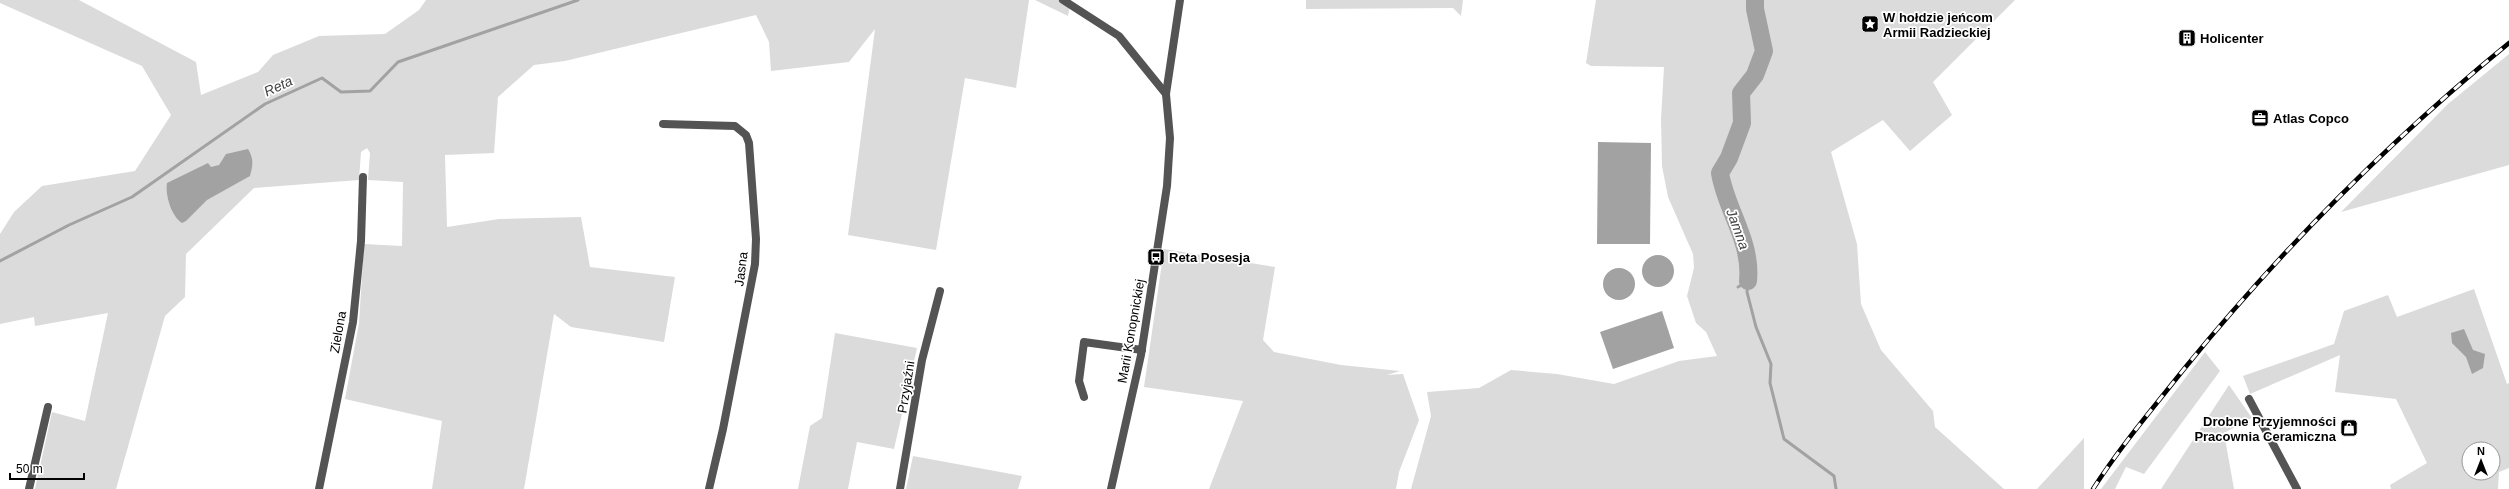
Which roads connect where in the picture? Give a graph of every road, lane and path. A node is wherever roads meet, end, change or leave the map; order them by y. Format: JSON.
{"nodes":[{"id":1,"x":1180,"y":0,"type":"edge"},
{"id":2,"x":1066,"y":2,"type":"edge"},
{"id":3,"x":1166,"y":94,"type":"junction"},
{"id":4,"x":662,"y":124,"type":"dead end"},
{"id":5,"x":363,"y":177,"type":"dead end"},
{"id":6,"x":940,"y":291,"type":"dead end"},
{"id":7,"x":1142,"y":350,"type":"junction"},
{"id":8,"x":1084,"y":397,"type":"dead end"},
{"id":9,"x":2249,"y":399,"type":"dead end"},
{"id":10,"x":48,"y":407,"type":"dead end"},
{"id":11,"x":30,"y":489,"type":"edge"},
{"id":12,"x":319,"y":489,"type":"edge"},
{"id":13,"x":709,"y":489,"type":"edge"},
{"id":14,"x":900,"y":489,"type":"edge"},
{"id":15,"x":1111,"y":489,"type":"edge"},
{"id":16,"x":2297,"y":489,"type":"edge"}],
"edges":[{"from":1,"to":3,"type":"street","name":"Marii Konopnickiej"},
{"from":2,"to":3,"type":"street"},
{"from":3,"to":7,"type":"street","name":"Marii Konopnickiej"},
{"from":4,"to":13,"type":"street","name":"Jasna"},
{"from":5,"to":12,"type":"street","name":"Zielona"},
{"from":6,"to":14,"type":"street","name":"Przyjaźni"},
{"from":7,"to":8,"type":"street"},
{"from":7,"to":15,"type":"street","name":"Marii Konopnickiej"},
{"from":9,"to":16,"type":"street"},
{"from":10,"to":11,"type":"street"}]}
